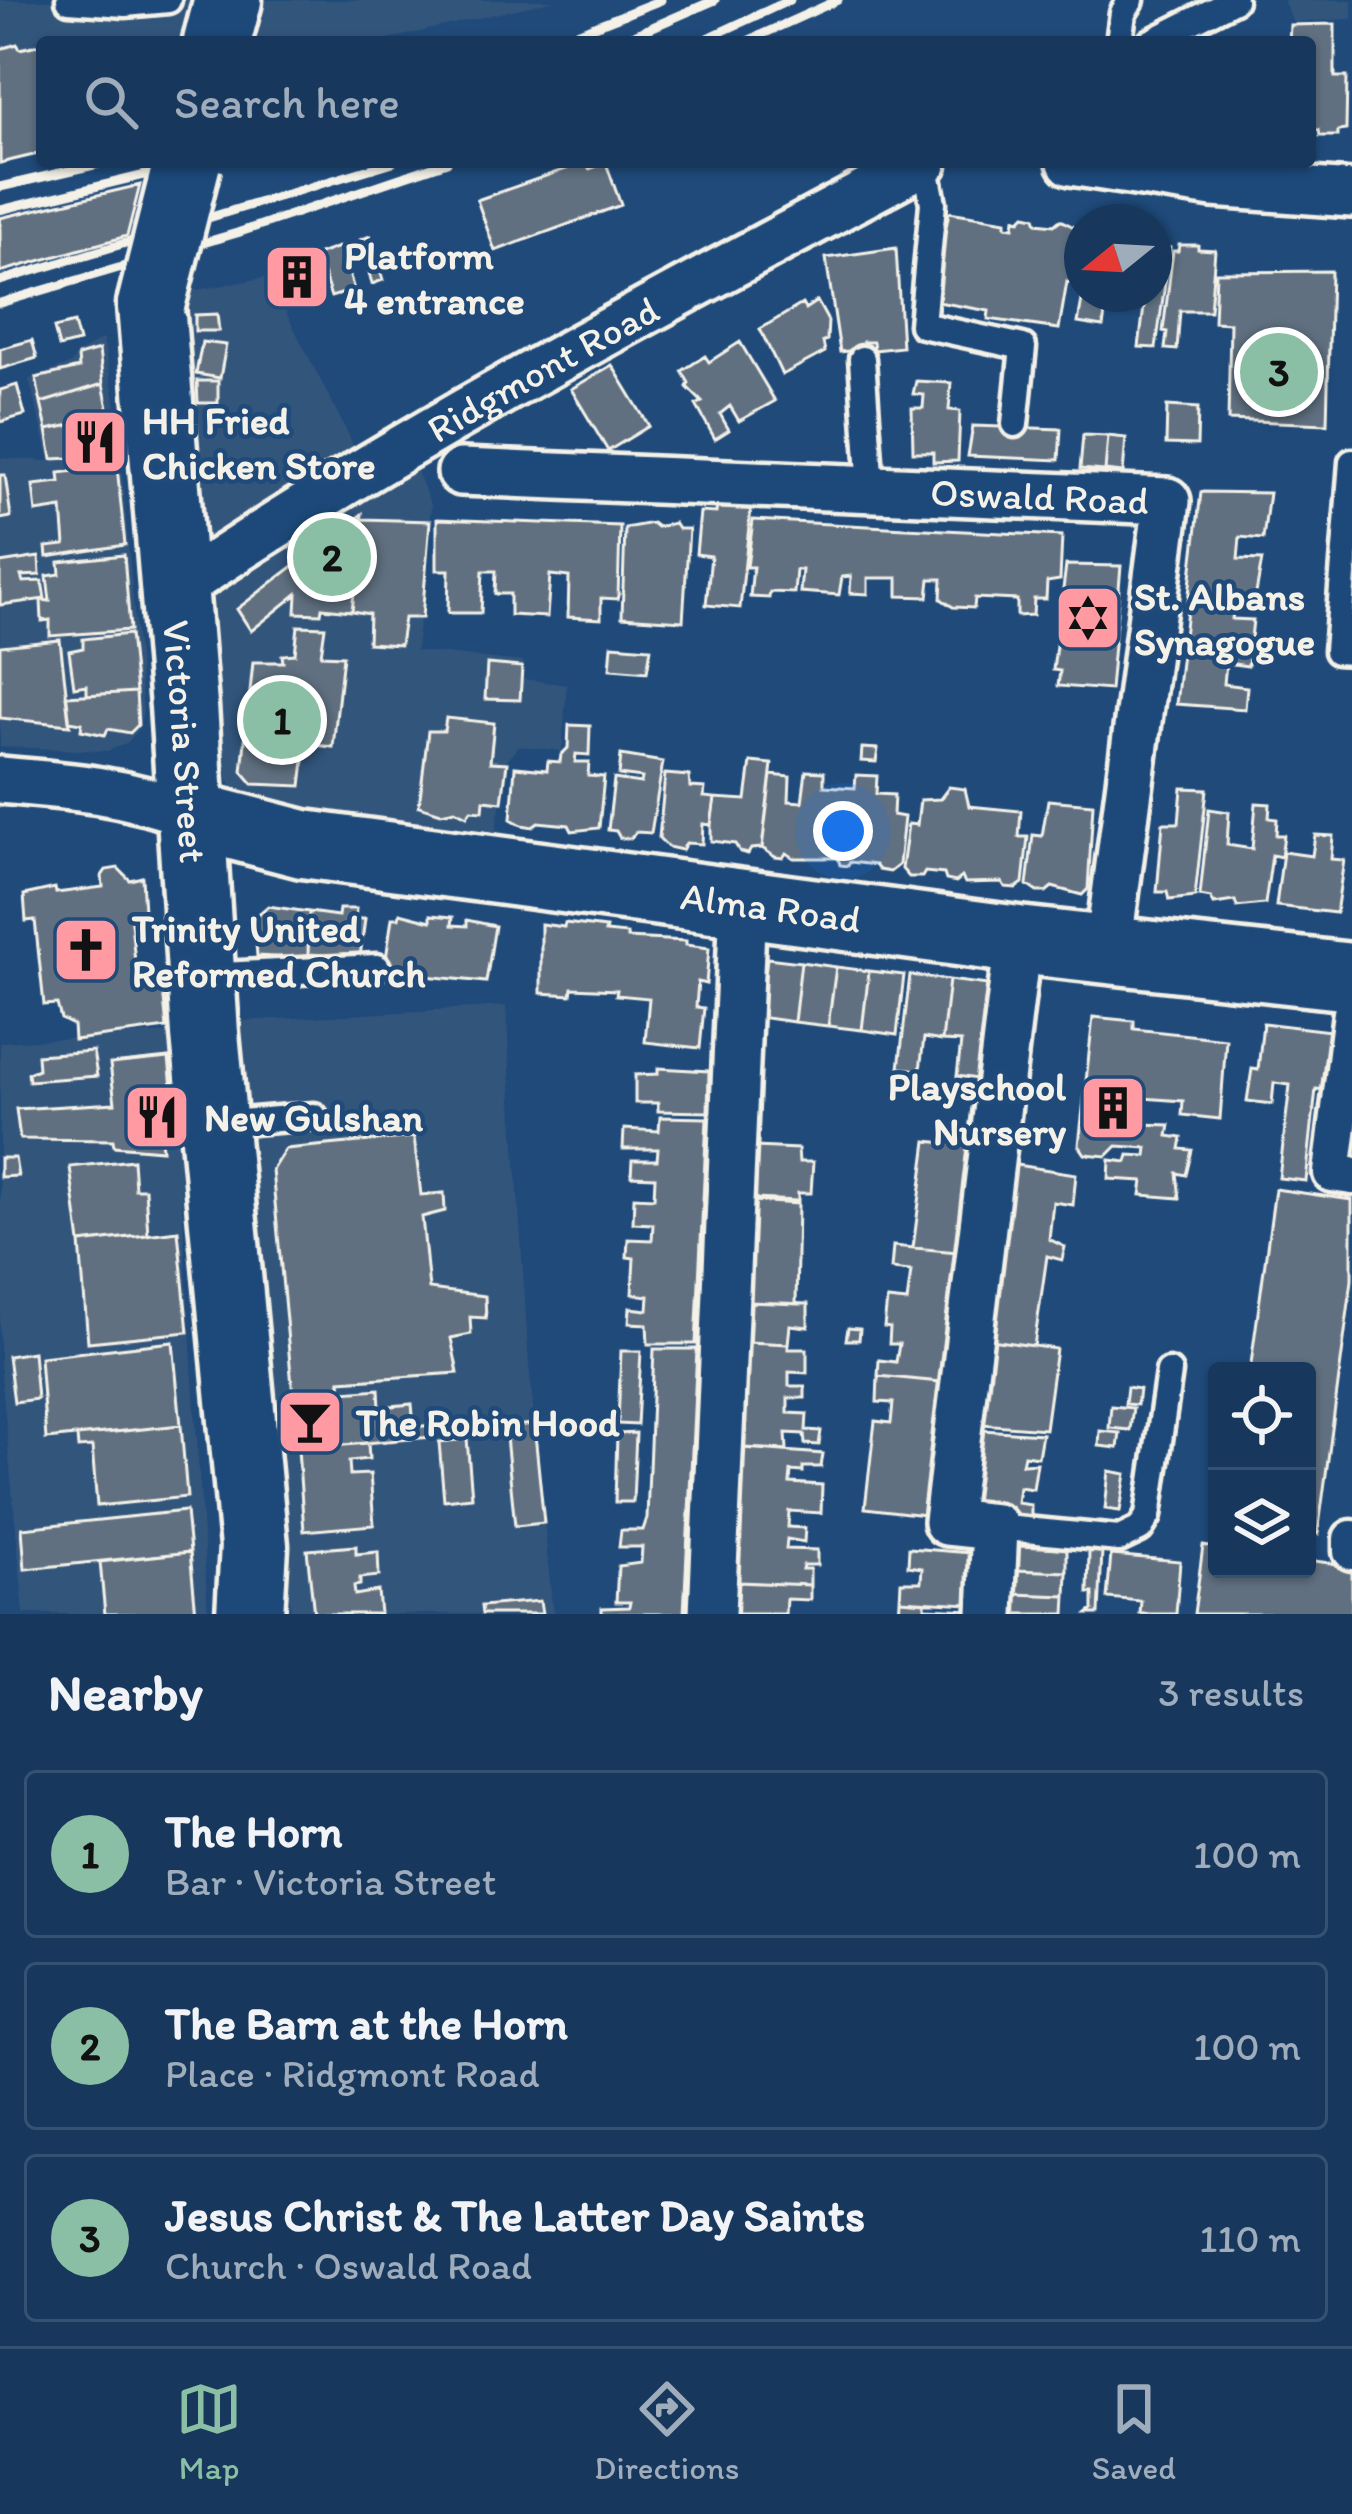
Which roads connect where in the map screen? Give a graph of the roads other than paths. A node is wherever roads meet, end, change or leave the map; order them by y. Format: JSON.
{"nodes":[{"id":1,"x":69,"y":0,"type":"edge"},
{"id":2,"x":168,"y":0,"type":"edge"},
{"id":3,"x":228,"y":0,"type":"edge"},
{"id":4,"x":1131,"y":0,"type":"edge"},
{"id":5,"x":1234,"y":0,"type":"edge"},
{"id":6,"x":219,"y":36,"type":"edge"},
{"id":7,"x":1120,"y":36,"type":"edge"},
{"id":8,"x":1163,"y":36,"type":"edge"},
{"id":9,"x":185,"y":168,"type":"edge"},
{"id":10,"x":913,"y":168,"type":"edge"},
{"id":11,"x":925,"y":168,"type":"edge"},
{"id":12,"x":1110,"y":168,"type":"edge"},
{"id":13,"x":1352,"y":194,"type":"edge"},
{"id":14,"x":862,"y":359,"type":"dead end"},
{"id":15,"x":1015,"y":424,"type":"dead end"},
{"id":16,"x":1352,"y":462,"type":"edge"},
{"id":17,"x":461,"y":472,"type":"dead end"},
{"id":18,"x":871,"y":489,"type":"junction"},
{"id":19,"x":173,"y":592,"type":"junction"},
{"id":20,"x":1352,"y":652,"type":"edge"},
{"id":21,"x":0,"y":780,"type":"edge"},
{"id":22,"x":191,"y":815,"type":"junction"},
{"id":23,"x":743,"y":903,"type":"junction"},
{"id":24,"x":1018,"y":940,"type":"junction"},
{"id":25,"x":1108,"y":950,"type":"junction"},
{"id":26,"x":377,"y":967,"type":"dead end"},
{"id":27,"x":201,"y":976,"type":"junction"},
{"id":28,"x":1352,"y":977,"type":"edge"},
{"id":29,"x":1352,"y":1012,"type":"edge"},
{"id":30,"x":314,"y":1116,"type":"dead end"},
{"id":31,"x":214,"y":1125,"type":"junction"},
{"id":32,"x":1352,"y":1176,"type":"edge"},
{"id":33,"x":1169,"y":1372,"type":"dead end"},
{"id":34,"x":995,"y":1527,"type":"junction"},
{"id":35,"x":1352,"y":1539,"type":"edge"},
{"id":36,"x":1352,"y":1551,"type":"edge"},
{"id":37,"x":250,"y":1614,"type":"edge"},
{"id":38,"x":712,"y":1614,"type":"edge"},
{"id":39,"x":991,"y":1614,"type":"edge"}],
"edges":[{"from":1,"to":2,"type":"lane"},
{"from":3,"to":6,"type":"main road"},
{"from":4,"to":7,"type":"lane"},
{"from":5,"to":8,"type":"lane"},
{"from":9,"to":19,"type":"main road","name":"Victoria Street","bridge":true},
{"from":10,"to":19,"type":"street","name":"Ridgmont Road"},
{"from":11,"to":15,"type":"lane"},
{"from":12,"to":13,"type":"street"},
{"from":14,"to":18,"type":"lane"},
{"from":16,"to":20,"type":"lane"},
{"from":17,"to":18,"type":"street","name":"Oswald Road"},
{"from":18,"to":25,"type":"street","name":"Oswald Road"},
{"from":19,"to":22,"type":"main road","name":"Victoria Street"},
{"from":21,"to":22,"type":"street"},
{"from":22,"to":23,"type":"main road","name":"Alma Road"},
{"from":22,"to":27,"type":"main road","name":"Victoria Street"},
{"from":23,"to":24,"type":"main road","name":"Alma Road"},
{"from":23,"to":38,"type":"street"},
{"from":24,"to":25,"type":"main road","name":"Alma Road"},
{"from":24,"to":34,"type":"street"},
{"from":25,"to":28,"type":"main road","name":"Alma Road"},
{"from":26,"to":27,"type":"lane"},
{"from":27,"to":31,"type":"main road","name":"Victoria Street"},
{"from":29,"to":32,"type":"street"},
{"from":30,"to":31,"type":"lane"},
{"from":31,"to":37,"type":"main road","name":"Victoria Street"},
{"from":33,"to":34,"type":"lane"},
{"from":34,"to":39,"type":"street"},
{"from":35,"to":36,"type":"street"}]}
